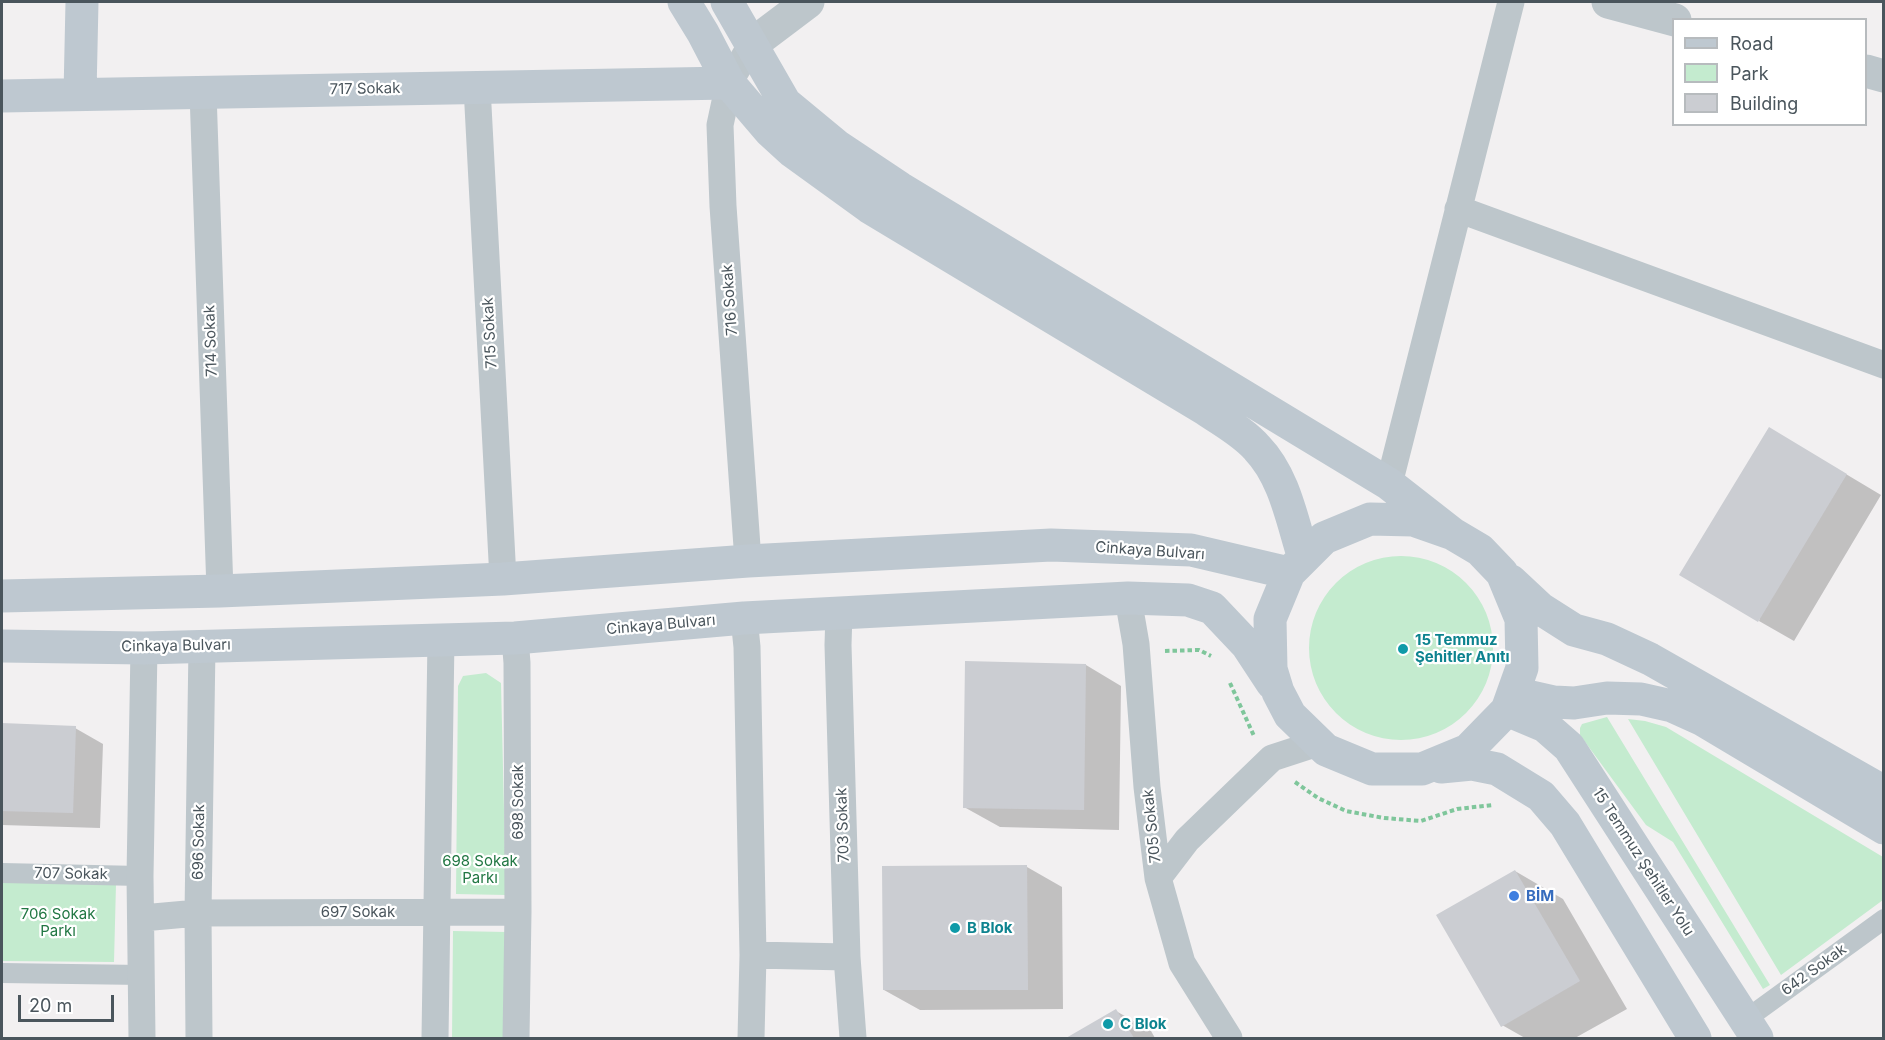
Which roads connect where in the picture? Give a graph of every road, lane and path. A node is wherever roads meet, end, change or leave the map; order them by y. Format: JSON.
{"nodes":[{"id":1,"x":82,"y":2,"type":"edge"},
{"id":2,"x":684,"y":2,"type":"edge"},
{"id":3,"x":727,"y":2,"type":"edge"},
{"id":4,"x":808,"y":2,"type":"edge"},
{"id":5,"x":1511,"y":2,"type":"edge"},
{"id":6,"x":1608,"y":2,"type":"edge"},
{"id":7,"x":1672,"y":19,"type":"edge"},
{"id":8,"x":751,"y":45,"type":"junction"},
{"id":9,"x":1867,"y":71,"type":"edge"},
{"id":10,"x":1884,"y":76,"type":"edge"},
{"id":11,"x":729,"y":83,"type":"junction"},
{"id":12,"x":477,"y":87,"type":"junction"},
{"id":13,"x":202,"y":92,"type":"junction"},
{"id":14,"x":80,"y":94,"type":"junction"},
{"id":15,"x":2,"y":96,"type":"edge"},
{"id":16,"x":1458,"y":209,"type":"junction"},
{"id":17,"x":1884,"y":366,"type":"edge"},
{"id":18,"x":1389,"y":484,"type":"junction"},
{"id":19,"x":1453,"y":534,"type":"junction"},
{"id":20,"x":748,"y":561,"type":"junction"},
{"id":21,"x":1296,"y":566,"type":"junction"},
{"id":22,"x":1502,"y":573,"type":"junction"},
{"id":23,"x":503,"y":579,"type":"junction"},
{"id":24,"x":220,"y":591,"type":"junction"},
{"id":25,"x":2,"y":596,"type":"edge"},
{"id":26,"x":1128,"y":598,"type":"junction"},
{"id":27,"x":839,"y":612,"type":"junction"},
{"id":28,"x":744,"y":618,"type":"junction"},
{"id":29,"x":515,"y":638,"type":"junction"},
{"id":30,"x":441,"y":639,"type":"junction"},
{"id":31,"x":1136,"y":644,"type":"junction"},
{"id":32,"x":2,"y":646,"type":"edge"},
{"id":33,"x":202,"y":646,"type":"junction"},
{"id":34,"x":144,"y":648,"type":"junction"},
{"id":35,"x":1215,"y":658,"type":"dead end"},
{"id":36,"x":1227,"y":675,"type":"dead end"},
{"id":37,"x":1278,"y":692,"type":"junction"},
{"id":38,"x":1510,"y":701,"type":"junction"},
{"id":39,"x":1318,"y":743,"type":"junction"},
{"id":40,"x":1272,"y":758,"type":"junction"},
{"id":41,"x":1422,"y":769,"type":"junction"},
{"id":42,"x":1884,"y":792,"type":"edge"},
{"id":43,"x":1502,"y":803,"type":"dead end"},
{"id":44,"x":1884,"y":828,"type":"edge"},
{"id":45,"x":2,"y":873,"type":"edge"},
{"id":46,"x":140,"y":876,"type":"junction"},
{"id":47,"x":1158,"y":878,"type":"junction"},
{"id":48,"x":438,"y":912,"type":"junction"},
{"id":49,"x":518,"y":912,"type":"junction"},
{"id":50,"x":198,"y":913,"type":"junction"},
{"id":51,"x":142,"y":918,"type":"junction"},
{"id":52,"x":1884,"y":920,"type":"edge"},
{"id":53,"x":753,"y":954,"type":"junction"},
{"id":54,"x":847,"y":957,"type":"junction"},
{"id":55,"x":2,"y":972,"type":"edge"},
{"id":56,"x":142,"y":975,"type":"junction"},
{"id":57,"x":1751,"y":1029,"type":"edge"},
{"id":58,"x":142,"y":1038,"type":"edge"},
{"id":59,"x":199,"y":1038,"type":"edge"},
{"id":60,"x":435,"y":1038,"type":"edge"},
{"id":61,"x":516,"y":1038,"type":"edge"},
{"id":62,"x":751,"y":1038,"type":"edge"},
{"id":63,"x":854,"y":1038,"type":"edge"},
{"id":64,"x":1229,"y":1038,"type":"edge"},
{"id":65,"x":1695,"y":1038,"type":"edge"}],
"edges":[{"from":1,"to":14,"type":"main road"},
{"from":2,"to":11,"type":"main road"},
{"from":3,"to":8,"type":"main road"},
{"from":4,"to":8,"type":"street"},
{"from":5,"to":16,"type":"street"},
{"from":6,"to":7,"type":"street"},
{"from":8,"to":11,"type":"street","name":"716 Sokak"},
{"from":8,"to":18,"type":"main road"},
{"from":9,"to":10,"type":"street"},
{"from":11,"to":12,"type":"main road","name":"717 Sokak"},
{"from":11,"to":20,"type":"street","name":"716 Sokak"},
{"from":11,"to":21,"type":"main road"},
{"from":12,"to":13,"type":"main road","name":"717 Sokak"},
{"from":12,"to":23,"type":"street","name":"715 Sokak"},
{"from":13,"to":14,"type":"main road","name":"717 Sokak"},
{"from":13,"to":24,"type":"street","name":"714 Sokak"},
{"from":14,"to":15,"type":"main road","name":"717 Sokak"},
{"from":16,"to":17,"type":"street"},
{"from":16,"to":18,"type":"street"},
{"from":18,"to":19,"type":"main road"},
{"from":19,"to":21,"type":"main road"},
{"from":19,"to":22,"type":"main road"},
{"from":20,"to":21,"type":"main road","name":"Cinkaya Bulvarı"},
{"from":20,"to":23,"type":"main road","name":"Cinkaya Bulvarı"},
{"from":21,"to":37,"type":"main road"},
{"from":22,"to":38,"type":"main road"},
{"from":22,"to":42,"type":"main road"},
{"from":23,"to":24,"type":"main road","name":"Cinkaya Bulvarı"},
{"from":24,"to":25,"type":"main road","name":"Cinkaya Bulvarı"},
{"from":26,"to":27,"type":"main road","name":"Cinkaya Bulvarı"},
{"from":26,"to":31,"type":"street","name":"705 Sokak"},
{"from":26,"to":37,"type":"main road","name":"Cinkaya Bulvarı"},
{"from":27,"to":28,"type":"main road","name":"Cinkaya Bulvarı"},
{"from":27,"to":54,"type":"street","name":"703 Sokak"},
{"from":28,"to":29,"type":"main road","name":"Cinkaya Bulvarı"},
{"from":28,"to":53,"type":"street"},
{"from":29,"to":30,"type":"main road","name":"Cinkaya Bulvarı"},
{"from":29,"to":49,"type":"street","name":"698 Sokak"},
{"from":30,"to":33,"type":"main road","name":"Cinkaya Bulvarı"},
{"from":30,"to":48,"type":"street"},
{"from":31,"to":35,"type":"path"},
{"from":31,"to":47,"type":"street","name":"705 Sokak"},
{"from":32,"to":34,"type":"main road","name":"Cinkaya Bulvarı"},
{"from":33,"to":34,"type":"main road","name":"Cinkaya Bulvarı"},
{"from":33,"to":50,"type":"street","name":"696 Sokak"},
{"from":34,"to":46,"type":"street"},
{"from":36,"to":40,"type":"path"},
{"from":37,"to":39,"type":"main road"},
{"from":38,"to":41,"type":"main road"},
{"from":38,"to":44,"type":"main road"},
{"from":38,"to":57,"type":"main road","name":"15 Temmuz Şehitler Yolu"},
{"from":39,"to":40,"type":"street"},
{"from":39,"to":41,"type":"main road"},
{"from":40,"to":43,"type":"path"},
{"from":40,"to":47,"type":"street"},
{"from":41,"to":65,"type":"main road"},
{"from":45,"to":46,"type":"street","name":"707 Sokak"},
{"from":46,"to":51,"type":"street"},
{"from":47,"to":64,"type":"street","name":"705 Sokak"},
{"from":48,"to":49,"type":"street","name":"697 Sokak"},
{"from":48,"to":50,"type":"street","name":"697 Sokak"},
{"from":48,"to":60,"type":"street"},
{"from":49,"to":61,"type":"street","name":"698 Sokak"},
{"from":50,"to":51,"type":"street","name":"697 Sokak"},
{"from":50,"to":59,"type":"street","name":"696 Sokak"},
{"from":51,"to":56,"type":"street"},
{"from":52,"to":57,"type":"street","name":"642 Sokak"},
{"from":53,"to":54,"type":"street"},
{"from":53,"to":62,"type":"street"},
{"from":54,"to":63,"type":"street","name":"703 Sokak"},
{"from":55,"to":56,"type":"street"},
{"from":56,"to":58,"type":"street"}]}
